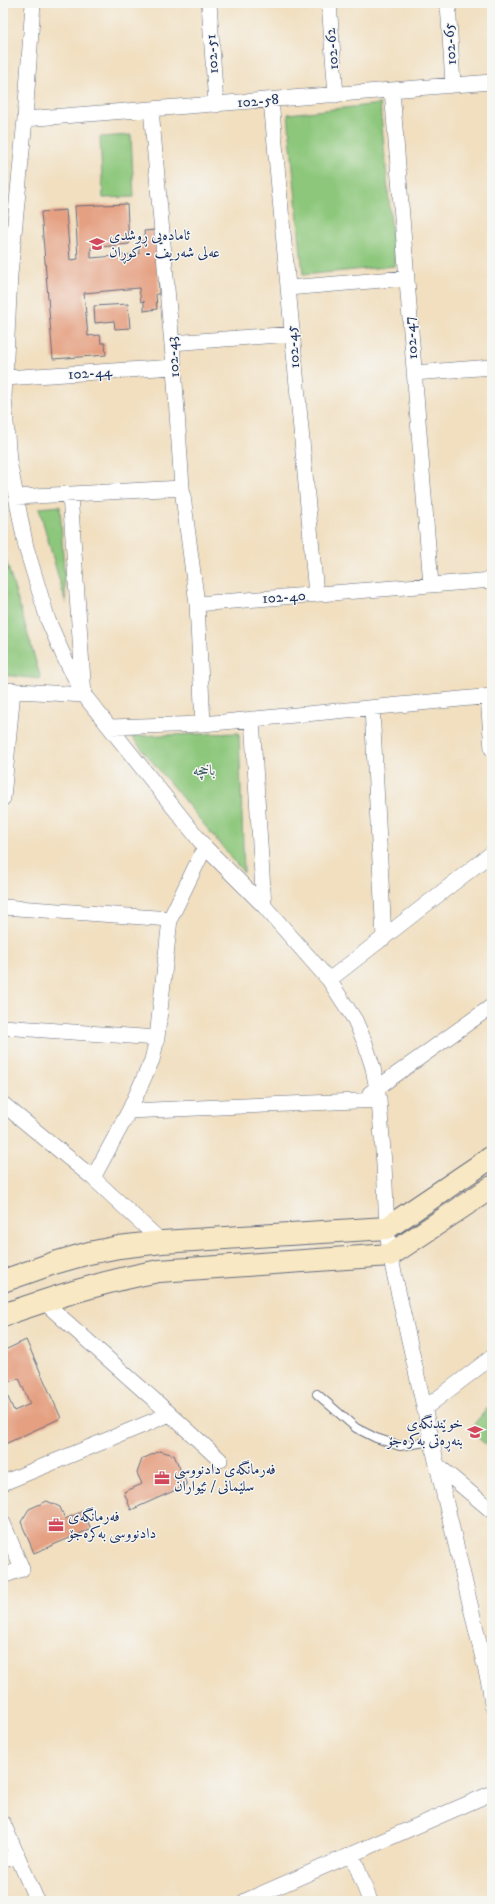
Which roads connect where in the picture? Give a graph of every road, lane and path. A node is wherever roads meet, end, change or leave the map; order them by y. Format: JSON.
{"nodes":[{"id":1,"x":33,"y":3,"type":"edge"},
{"id":2,"x":209,"y":3,"type":"edge"},
{"id":3,"x":328,"y":3,"type":"edge"},
{"id":4,"x":448,"y":3,"type":"edge"},
{"id":5,"x":492,"y":82,"type":"edge"},
{"id":6,"x":453,"y":86,"type":"junction"},
{"id":7,"x":392,"y":90,"type":"junction"},
{"id":8,"x":336,"y":95,"type":"junction"},
{"id":9,"x":271,"y":100,"type":"junction"},
{"id":10,"x":216,"y":104,"type":"junction"},
{"id":11,"x":151,"y":109,"type":"junction"},
{"id":12,"x":25,"y":119,"type":"junction"},
{"id":13,"x":7,"y":275,"type":"edge"},
{"id":14,"x":406,"y":278,"type":"junction"},
{"id":15,"x":288,"y":288,"type":"junction"},
{"id":16,"x":292,"y":334,"type":"junction"},
{"id":17,"x":172,"y":343,"type":"junction"},
{"id":18,"x":174,"y":367,"type":"junction"},
{"id":19,"x":492,"y":367,"type":"edge"},
{"id":20,"x":414,"y":373,"type":"junction"},
{"id":21,"x":5,"y":378,"type":"junction"},
{"id":22,"x":3,"y":397,"type":"edge"},
{"id":23,"x":182,"y":488,"type":"junction"},
{"id":24,"x":70,"y":495,"type":"junction"},
{"id":25,"x":16,"y":497,"type":"junction"},
{"id":26,"x":492,"y":580,"type":"edge"},
{"id":27,"x":431,"y":585,"type":"junction"},
{"id":28,"x":316,"y":594,"type":"junction"},
{"id":29,"x":197,"y":604,"type":"junction"},
{"id":30,"x":8,"y":690,"type":"edge"},
{"id":31,"x":84,"y":695,"type":"junction"},
{"id":32,"x":490,"y":696,"type":"edge"},
{"id":33,"x":372,"y":708,"type":"junction"},
{"id":34,"x":252,"y":719,"type":"junction"},
{"id":35,"x":203,"y":724,"type":"junction"},
{"id":36,"x":110,"y":728,"type":"junction"},
{"id":37,"x":492,"y":749,"type":"edge"},
{"id":38,"x":3,"y":798,"type":"edge"},
{"id":39,"x":205,"y":847,"type":"junction"},
{"id":40,"x":492,"y":853,"type":"edge"},
{"id":41,"x":264,"y":906,"type":"junction"},
{"id":42,"x":3,"y":907,"type":"edge"},
{"id":43,"x":170,"y":919,"type":"junction"},
{"id":44,"x":384,"y":938,"type":"junction"},
{"id":45,"x":329,"y":980,"type":"junction"},
{"id":46,"x":492,"y":1006,"type":"edge"},
{"id":47,"x":3,"y":1027,"type":"edge"},
{"id":48,"x":157,"y":1038,"type":"junction"},
{"id":49,"x":378,"y":1094,"type":"junction"},
{"id":50,"x":3,"y":1104,"type":"edge"},
{"id":51,"x":129,"y":1111,"type":"junction"},
{"id":52,"x":492,"y":1158,"type":"edge"},
{"id":53,"x":93,"y":1178,"type":"junction"},
{"id":54,"x":492,"y":1187,"type":"edge"},
{"id":55,"x":387,"y":1228,"type":"junction"},
{"id":56,"x":162,"y":1242,"type":"junction"},
{"id":57,"x":390,"y":1255,"type":"junction"},
{"id":58,"x":3,"y":1281,"type":"edge"},
{"id":59,"x":43,"y":1301,"type":"junction"},
{"id":60,"x":3,"y":1315,"type":"edge"},
{"id":61,"x":492,"y":1357,"type":"edge"},
{"id":62,"x":317,"y":1394,"type":"dead end"},
{"id":63,"x":425,"y":1408,"type":"junction"},
{"id":64,"x":170,"y":1414,"type":"junction"},
{"id":65,"x":432,"y":1441,"type":"junction"},
{"id":66,"x":220,"y":1460,"type":"dead end"},
{"id":67,"x":437,"y":1465,"type":"junction"},
{"id":68,"x":3,"y":1483,"type":"edge"},
{"id":69,"x":492,"y":1511,"type":"edge"},
{"id":70,"x":3,"y":1523,"type":"edge"},
{"id":71,"x":3,"y":1576,"type":"edge"},
{"id":72,"x":491,"y":1689,"type":"edge"},
{"id":73,"x":492,"y":1705,"type":"edge"},
{"id":74,"x":492,"y":1793,"type":"edge"},
{"id":75,"x":3,"y":1822,"type":"edge"},
{"id":76,"x":17,"y":1854,"type":"junction"},
{"id":77,"x":352,"y":1854,"type":"junction"},
{"id":78,"x":3,"y":1860,"type":"edge"},
{"id":79,"x":37,"y":1901,"type":"edge"},
{"id":80,"x":245,"y":1901,"type":"edge"},
{"id":81,"x":370,"y":1901,"type":"edge"}],
"edges":[{"from":1,"to":12,"type":"street"},
{"from":2,"to":10,"type":"street","name":"102-51"},
{"from":3,"to":8,"type":"street","name":"102-62"},
{"from":4,"to":6,"type":"street","name":"102-65"},
{"from":5,"to":6,"type":"street","name":"102-58"},
{"from":6,"to":7,"type":"street","name":"102-58"},
{"from":7,"to":8,"type":"street","name":"102-58"},
{"from":7,"to":14,"type":"street","name":"102-47"},
{"from":8,"to":9,"type":"street","name":"102-58"},
{"from":9,"to":10,"type":"street","name":"102-58"},
{"from":9,"to":15,"type":"street","name":"102-45"},
{"from":10,"to":11,"type":"street","name":"102-58"},
{"from":11,"to":12,"type":"street","name":"102-58"},
{"from":11,"to":17,"type":"street","name":"102-43"},
{"from":12,"to":13,"type":"street"},
{"from":13,"to":21,"type":"street"},
{"from":14,"to":15,"type":"street"},
{"from":14,"to":20,"type":"street","name":"102-47"},
{"from":15,"to":16,"type":"street","name":"102-45"},
{"from":16,"to":17,"type":"street"},
{"from":16,"to":28,"type":"street","name":"102-45"},
{"from":17,"to":18,"type":"street","name":"102-43"},
{"from":18,"to":21,"type":"street","name":"102-44"},
{"from":18,"to":23,"type":"street","name":"102-43"},
{"from":19,"to":20,"type":"street"},
{"from":20,"to":27,"type":"street","name":"102-47"},
{"from":21,"to":22,"type":"street"},
{"from":22,"to":25,"type":"street"},
{"from":23,"to":24,"type":"street"},
{"from":23,"to":29,"type":"street","name":"102-43"},
{"from":24,"to":25,"type":"street"},
{"from":24,"to":31,"type":"street"},
{"from":25,"to":31,"type":"street"},
{"from":26,"to":27,"type":"street","name":"102-40"},
{"from":27,"to":28,"type":"street","name":"102-40"},
{"from":28,"to":29,"type":"street","name":"102-40"},
{"from":29,"to":35,"type":"street"},
{"from":30,"to":31,"type":"street"},
{"from":30,"to":38,"type":"street"},
{"from":31,"to":36,"type":"street"},
{"from":32,"to":33,"type":"street"},
{"from":32,"to":37,"type":"street"},
{"from":33,"to":34,"type":"street"},
{"from":33,"to":44,"type":"street"},
{"from":34,"to":35,"type":"street"},
{"from":34,"to":41,"type":"street"},
{"from":35,"to":36,"type":"street"},
{"from":36,"to":39,"type":"street"},
{"from":39,"to":41,"type":"street"},
{"from":39,"to":43,"type":"street"},
{"from":40,"to":44,"type":"street"},
{"from":41,"to":45,"type":"street"},
{"from":42,"to":43,"type":"street"},
{"from":43,"to":48,"type":"street"},
{"from":44,"to":45,"type":"street"},
{"from":45,"to":49,"type":"street"},
{"from":46,"to":49,"type":"street"},
{"from":47,"to":48,"type":"street"},
{"from":48,"to":51,"type":"street"},
{"from":49,"to":51,"type":"street"},
{"from":49,"to":55,"type":"street"},
{"from":50,"to":53,"type":"street"},
{"from":51,"to":53,"type":"street"},
{"from":52,"to":55,"type":"main road"},
{"from":53,"to":56,"type":"street"},
{"from":54,"to":57,"type":"main road"},
{"from":55,"to":56,"type":"main road"},
{"from":55,"to":57,"type":"street"},
{"from":56,"to":58,"type":"main road"},
{"from":57,"to":59,"type":"main road"},
{"from":57,"to":63,"type":"street"},
{"from":59,"to":60,"type":"main road"},
{"from":59,"to":64,"type":"street"},
{"from":61,"to":63,"type":"street"},
{"from":62,"to":65,"type":"lane"},
{"from":63,"to":65,"type":"street"},
{"from":64,"to":66,"type":"street"},
{"from":64,"to":68,"type":"street"},
{"from":65,"to":67,"type":"street"},
{"from":67,"to":69,"type":"street"},
{"from":67,"to":72,"type":"street"},
{"from":70,"to":71,"type":"street"},
{"from":72,"to":73,"type":"street"},
{"from":74,"to":77,"type":"street"},
{"from":75,"to":76,"type":"street"},
{"from":76,"to":78,"type":"street"},
{"from":76,"to":79,"type":"street"},
{"from":77,"to":80,"type":"street"},
{"from":77,"to":81,"type":"street"}]}
